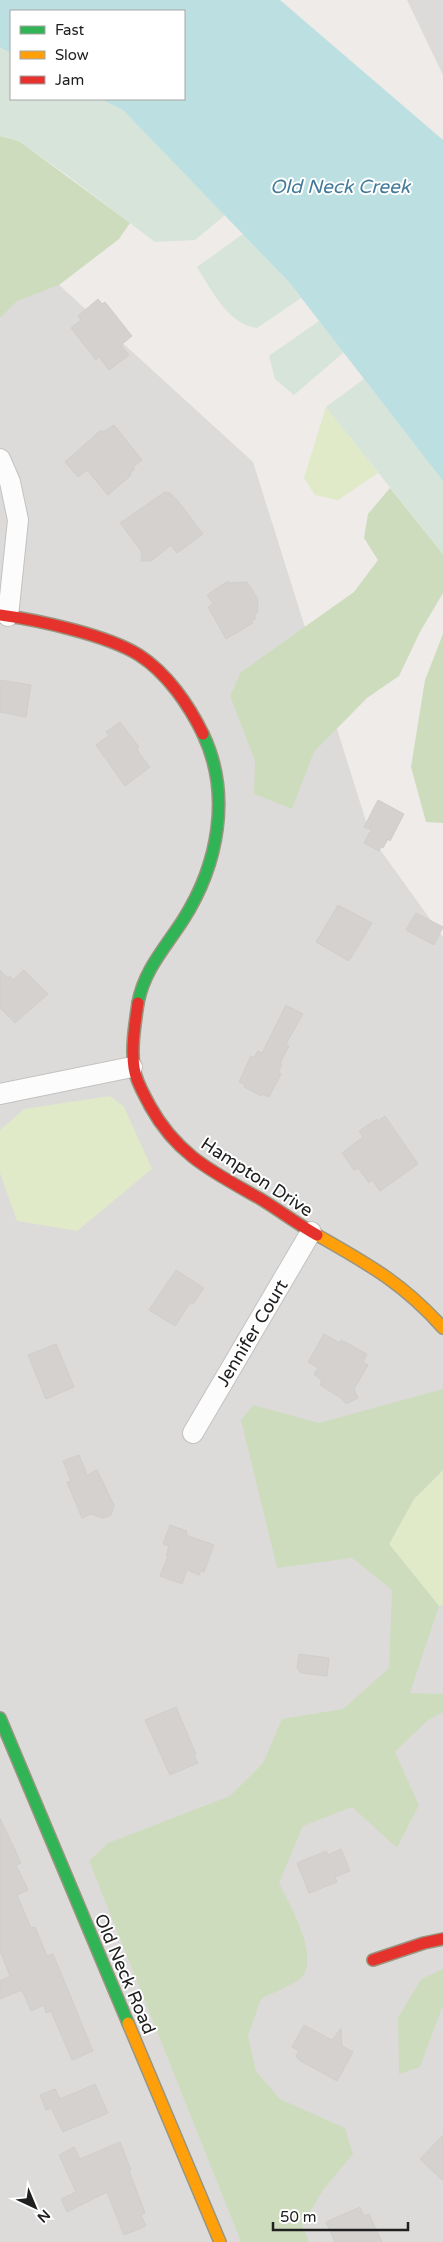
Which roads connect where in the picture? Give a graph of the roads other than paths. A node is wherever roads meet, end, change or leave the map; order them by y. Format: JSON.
{"nodes":[{"id":1,"x":0,"y":459,"type":"edge"},
{"id":2,"x":4,"y":616,"type":"edge"},
{"id":3,"x":132,"y":1068,"type":"junction"},
{"id":4,"x":0,"y":1094,"type":"edge"},
{"id":5,"x":311,"y":1232,"type":"junction"},
{"id":6,"x":443,"y":1328,"type":"edge"},
{"id":7,"x":193,"y":1433,"type":"dead end"},
{"id":8,"x":0,"y":1718,"type":"edge"},
{"id":9,"x":443,"y":1939,"type":"edge"},
{"id":10,"x":373,"y":1960,"type":"dead end"},
{"id":11,"x":220,"y":2242,"type":"edge"}],
"edges":[{"from":1,"to":2,"type":"street"},
{"from":2,"to":3,"type":"street"},
{"from":3,"to":4,"type":"street"},
{"from":3,"to":5,"type":"street","name":"Hampton Drive"},
{"from":5,"to":6,"type":"street","name":"Hampton Drive"},
{"from":5,"to":7,"type":"street","name":"Jennifer Court"},
{"from":8,"to":11,"type":"street","name":"Old Neck Road"},
{"from":9,"to":10,"type":"street"}]}
